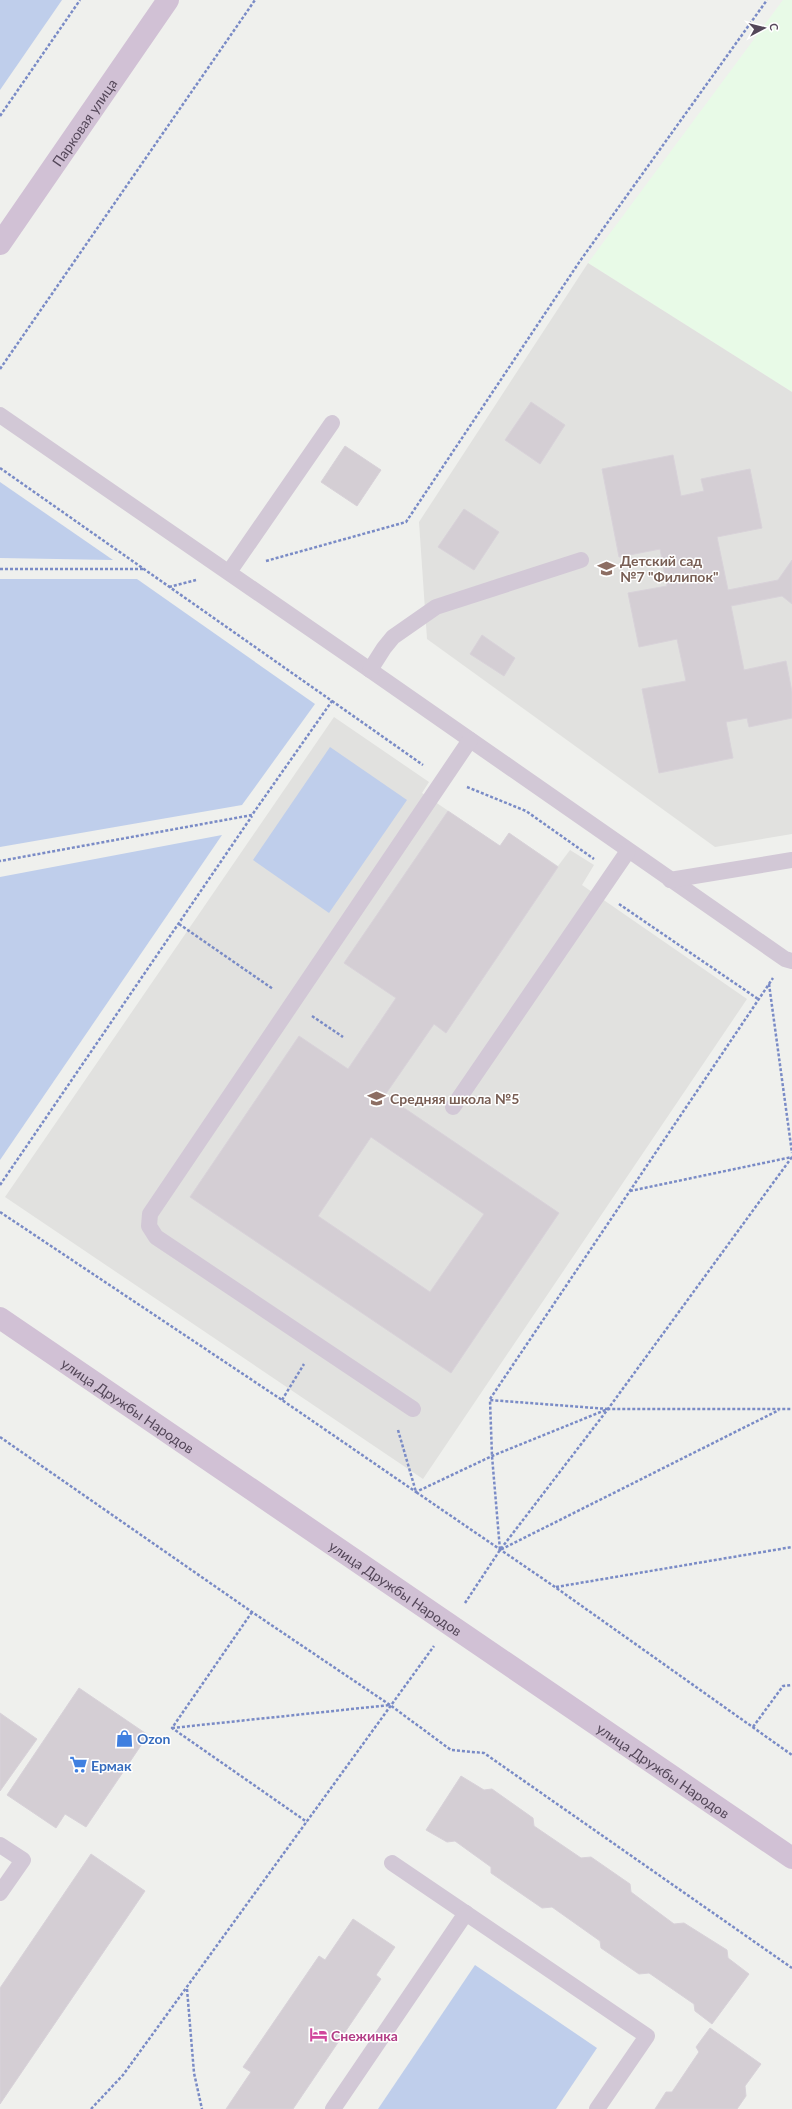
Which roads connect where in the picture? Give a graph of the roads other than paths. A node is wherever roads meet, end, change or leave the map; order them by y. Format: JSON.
{"nodes":[{"id":1,"x":168,"y":0,"type":"edge"},
{"id":2,"x":0,"y":244,"type":"edge"},
{"id":3,"x":0,"y":415,"type":"edge"},
{"id":4,"x":332,"y":423,"type":"dead end"},
{"id":5,"x":581,"y":560,"type":"dead end"},
{"id":6,"x":229,"y":572,"type":"junction"},
{"id":7,"x":370,"y":670,"type":"junction"},
{"id":8,"x":470,"y":740,"type":"junction"},
{"id":9,"x":628,"y":851,"type":"junction"},
{"id":10,"x":792,"y":860,"type":"edge"},
{"id":11,"x":670,"y":880,"type":"junction"},
{"id":12,"x":789,"y":960,"type":"edge"},
{"id":13,"x":453,"y":1107,"type":"dead end"},
{"id":14,"x":0,"y":1318,"type":"edge"},
{"id":15,"x":413,"y":1410,"type":"dead end"},
{"id":16,"x":0,"y":1845,"type":"edge"},
{"id":17,"x":792,"y":1858,"type":"edge"},
{"id":18,"x":392,"y":1863,"type":"dead end"},
{"id":19,"x":0,"y":1893,"type":"edge"},
{"id":20,"x":466,"y":1913,"type":"junction"},
{"id":21,"x":333,"y":2109,"type":"edge"},
{"id":22,"x":597,"y":2109,"type":"edge"}],
"edges":[{"from":1,"to":2,"type":"street","name":"Парковая улица"},
{"from":3,"to":6,"type":"lane"},
{"from":4,"to":6,"type":"lane"},
{"from":5,"to":7,"type":"lane"},
{"from":6,"to":7,"type":"lane"},
{"from":7,"to":8,"type":"lane"},
{"from":8,"to":9,"type":"lane"},
{"from":8,"to":15,"type":"lane"},
{"from":9,"to":11,"type":"lane"},
{"from":9,"to":13,"type":"lane"},
{"from":10,"to":11,"type":"lane"},
{"from":11,"to":12,"type":"lane"},
{"from":14,"to":17,"type":"street","name":"улица Дружбы Народов"},
{"from":16,"to":19,"type":"lane"},
{"from":18,"to":20,"type":"lane"},
{"from":20,"to":21,"type":"lane"},
{"from":20,"to":22,"type":"lane"}]}
